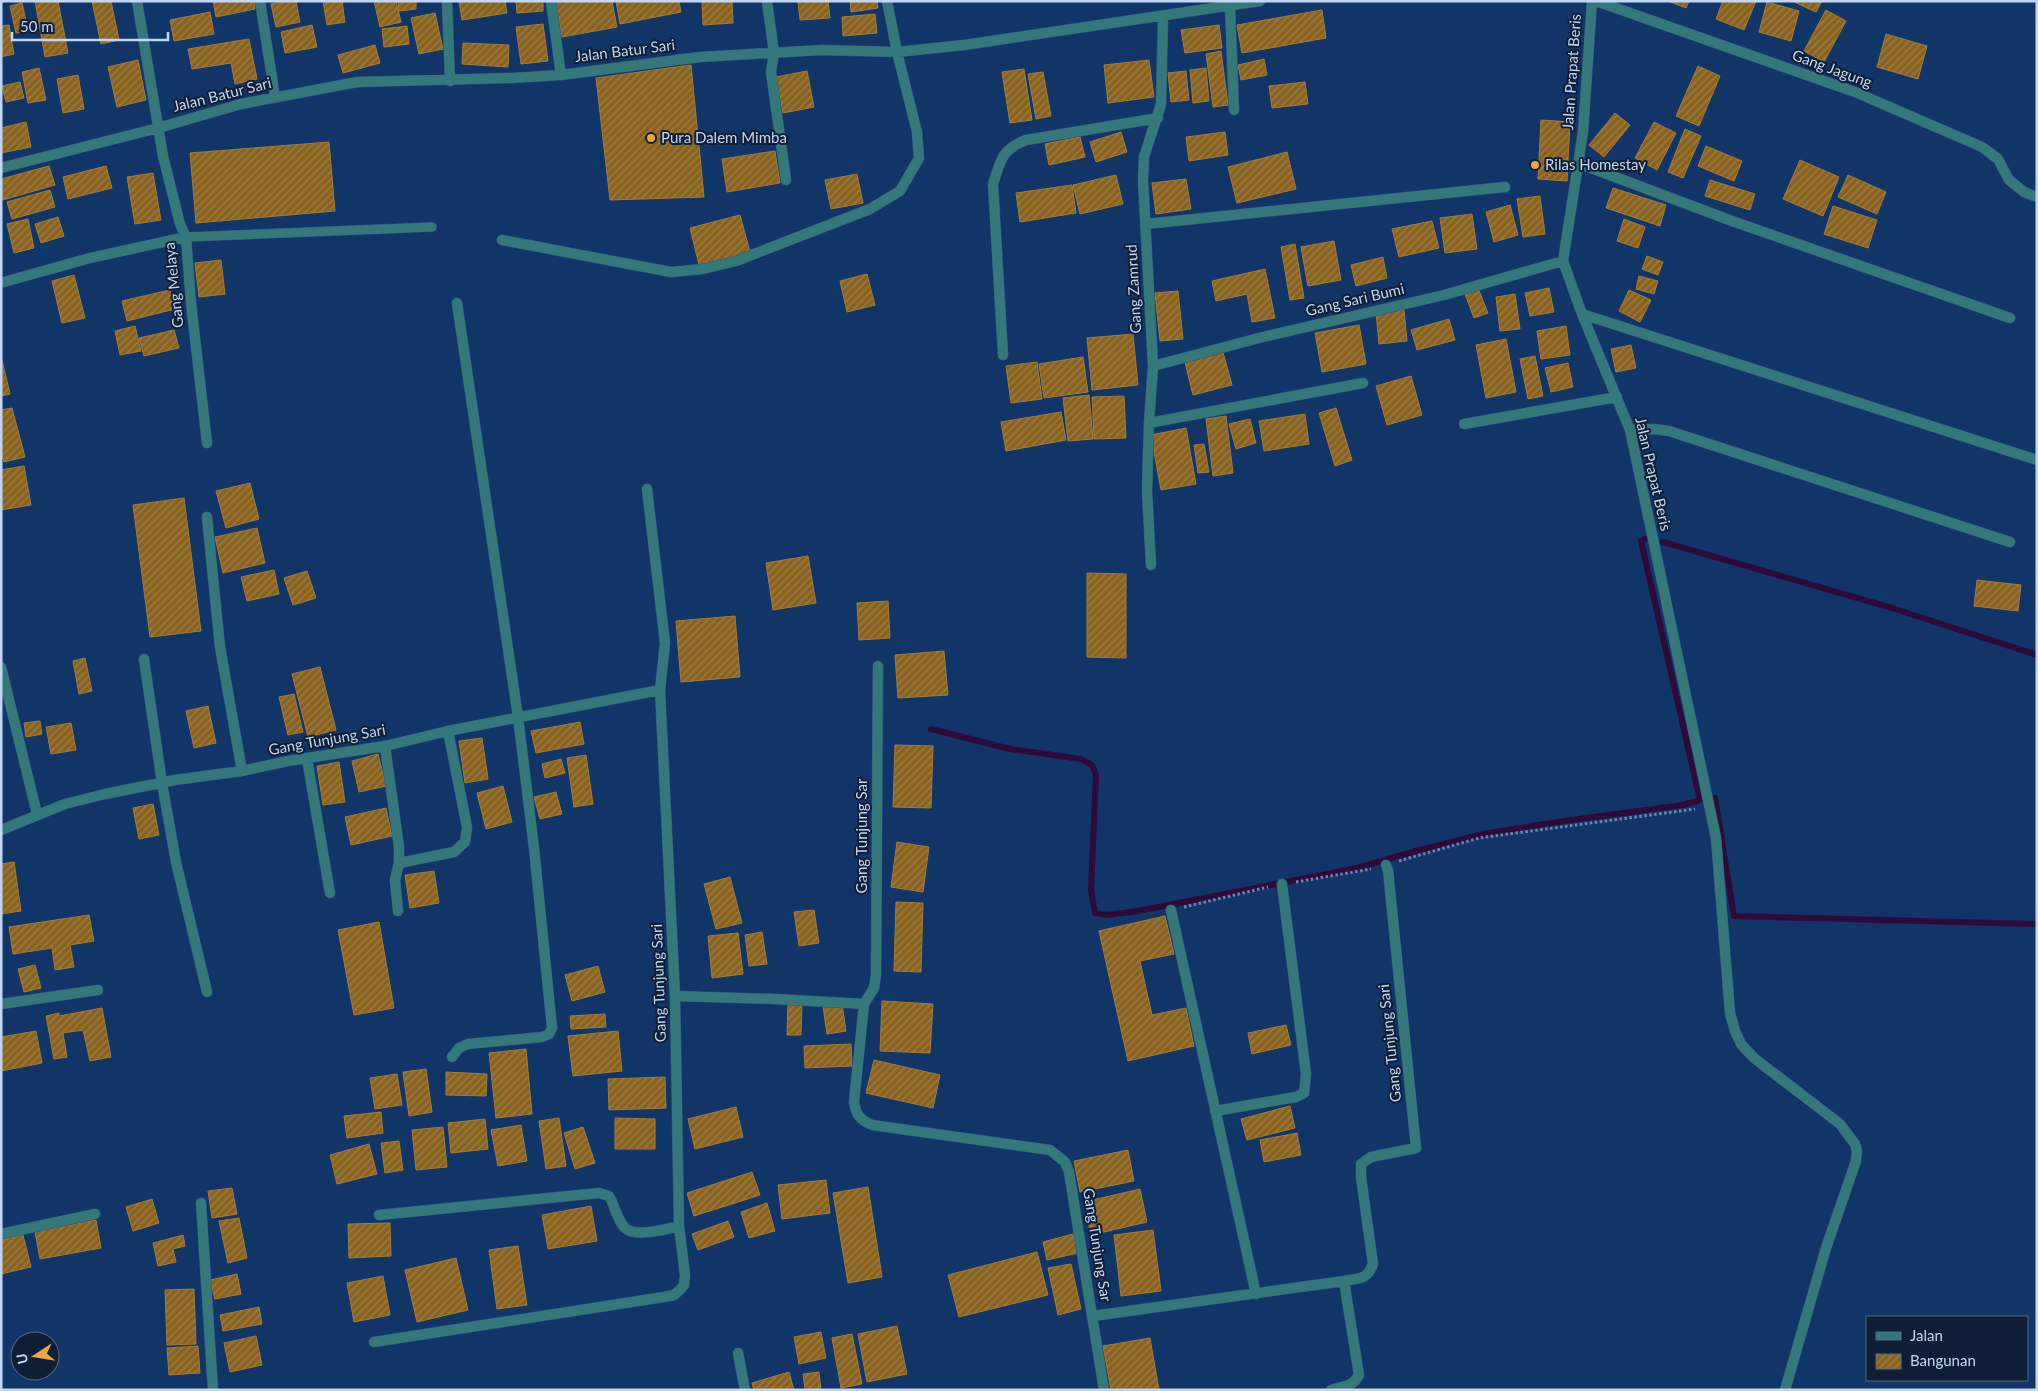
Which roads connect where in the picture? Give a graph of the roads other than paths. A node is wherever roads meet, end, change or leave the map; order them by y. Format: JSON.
{"nodes":[{"id":1,"x":137,"y":1,"type":"edge"},
{"id":2,"x":260,"y":1,"type":"edge"},
{"id":3,"x":447,"y":1,"type":"edge"},
{"id":4,"x":551,"y":1,"type":"edge"},
{"id":5,"x":766,"y":1,"type":"edge"},
{"id":6,"x":887,"y":1,"type":"edge"},
{"id":7,"x":1260,"y":1,"type":"edge"},
{"id":8,"x":1594,"y":1,"type":"edge"},
{"id":9,"x":1230,"y":6,"type":"junction"},
{"id":10,"x":1163,"y":16,"type":"junction"},
{"id":11,"x":896,"y":52,"type":"junction"},
{"id":12,"x":774,"y":54,"type":"junction"},
{"id":13,"x":561,"y":75,"type":"junction"},
{"id":14,"x":450,"y":81,"type":"junction"},
{"id":15,"x":275,"y":97,"type":"junction"},
{"id":16,"x":1234,"y":110,"type":"dead end"},
{"id":17,"x":1158,"y":118,"type":"junction"},
{"id":18,"x":158,"y":128,"type":"junction"},
{"id":19,"x":1578,"y":163,"type":"junction"},
{"id":20,"x":1,"y":168,"type":"edge"},
{"id":21,"x":786,"y":180,"type":"dead end"},
{"id":22,"x":1505,"y":187,"type":"dead end"},
{"id":23,"x":2037,"y":197,"type":"edge"},
{"id":24,"x":1146,"y":224,"type":"junction"},
{"id":25,"x":432,"y":227,"type":"dead end"},
{"id":26,"x":186,"y":236,"type":"junction"},
{"id":27,"x":502,"y":240,"type":"dead end"},
{"id":28,"x":1563,"y":261,"type":"junction"},
{"id":29,"x":4,"y":282,"type":"dead end"},
{"id":30,"x":457,"y":303,"type":"dead end"},
{"id":31,"x":1582,"y":314,"type":"junction"},
{"id":32,"x":2010,"y":318,"type":"dead end"},
{"id":33,"x":1004,"y":355,"type":"dead end"},
{"id":34,"x":1153,"y":366,"type":"junction"},
{"id":35,"x":1363,"y":383,"type":"dead end"},
{"id":36,"x":1617,"y":397,"type":"junction"},
{"id":37,"x":1149,"y":423,"type":"junction"},
{"id":38,"x":1464,"y":424,"type":"dead end"},
{"id":39,"x":1630,"y":430,"type":"junction"},
{"id":40,"x":207,"y":442,"type":"dead end"},
{"id":41,"x":2037,"y":460,"type":"edge"},
{"id":42,"x":646,"y":489,"type":"dead end"},
{"id":43,"x":207,"y":516,"type":"dead end"},
{"id":44,"x":2010,"y":542,"type":"dead end"},
{"id":45,"x":1151,"y":564,"type":"dead end"},
{"id":46,"x":144,"y":658,"type":"dead end"},
{"id":47,"x":878,"y":666,"type":"dead end"},
{"id":48,"x":1,"y":667,"type":"edge"},
{"id":49,"x":660,"y":690,"type":"junction"},
{"id":50,"x":518,"y":717,"type":"junction"},
{"id":51,"x":448,"y":731,"type":"junction"},
{"id":52,"x":385,"y":746,"type":"junction"},
{"id":53,"x":307,"y":760,"type":"junction"},
{"id":54,"x":242,"y":771,"type":"junction"},
{"id":55,"x":162,"y":783,"type":"junction"},
{"id":56,"x":37,"y":814,"type":"junction"},
{"id":57,"x":1,"y":830,"type":"edge"},
{"id":58,"x":399,"y":863,"type":"junction"},
{"id":59,"x":1386,"y":865,"type":"road end"},
{"id":60,"x":1282,"y":884,"type":"road end"},
{"id":61,"x":330,"y":893,"type":"dead end"},
{"id":62,"x":1171,"y":910,"type":"road end"},
{"id":63,"x":398,"y":911,"type":"dead end"},
{"id":64,"x":98,"y":990,"type":"dead end"},
{"id":65,"x":207,"y":992,"type":"dead end"},
{"id":66,"x":675,"y":996,"type":"junction"},
{"id":67,"x":1,"y":1004,"type":"edge"},
{"id":68,"x":864,"y":1004,"type":"junction"},
{"id":69,"x":452,"y":1056,"type":"dead end"},
{"id":70,"x":1215,"y":1112,"type":"junction"},
{"id":71,"x":1360,"y":1177,"type":"joint"},
{"id":72,"x":201,"y":1203,"type":"dead end"},
{"id":73,"x":95,"y":1214,"type":"dead end"},
{"id":74,"x":379,"y":1215,"type":"dead end"},
{"id":75,"x":680,"y":1226,"type":"junction"},
{"id":76,"x":1,"y":1234,"type":"edge"},
{"id":77,"x":1344,"y":1281,"type":"junction"},
{"id":78,"x":1256,"y":1294,"type":"junction"},
{"id":79,"x":1093,"y":1316,"type":"junction"},
{"id":80,"x":374,"y":1342,"type":"dead end"},
{"id":81,"x":738,"y":1354,"type":"dead end"},
{"id":82,"x":213,"y":1390,"type":"edge"},
{"id":83,"x":745,"y":1390,"type":"edge"},
{"id":84,"x":1104,"y":1390,"type":"edge"},
{"id":85,"x":1331,"y":1390,"type":"edge"},
{"id":86,"x":1785,"y":1390,"type":"edge"}],
"edges":[{"from":1,"to":18,"type":"street","name":"Gang Melaya"},
{"from":2,"to":15,"type":"street"},
{"from":3,"to":14,"type":"street"},
{"from":4,"to":13,"type":"street"},
{"from":5,"to":12,"type":"street"},
{"from":6,"to":11,"type":"street"},
{"from":7,"to":9,"type":"street","name":"Jalan Batur Sari"},
{"from":8,"to":19,"type":"street","name":"Jalan Prapat Beris"},
{"from":8,"to":23,"type":"street","name":"Gang Jagung"},
{"from":9,"to":10,"type":"street","name":"Jalan Batur Sari"},
{"from":9,"to":16,"type":"street"},
{"from":10,"to":11,"type":"street","name":"Jalan Batur Sari"},
{"from":10,"to":17,"type":"street","name":"Gang Zamrud"},
{"from":11,"to":12,"type":"street","name":"Jalan Batur Sari"},
{"from":11,"to":27,"type":"street"},
{"from":12,"to":13,"type":"street","name":"Jalan Batur Sari"},
{"from":12,"to":21,"type":"street"},
{"from":13,"to":14,"type":"street","name":"Jalan Batur Sari"},
{"from":14,"to":15,"type":"street","name":"Jalan Batur Sari"},
{"from":15,"to":18,"type":"street","name":"Jalan Batur Sari"},
{"from":17,"to":24,"type":"street","name":"Gang Zamrud"},
{"from":17,"to":33,"type":"street"},
{"from":18,"to":20,"type":"street","name":"Jalan Batur Sari"},
{"from":18,"to":26,"type":"street","name":"Gang Melaya"},
{"from":19,"to":28,"type":"street","name":"Jalan Prapat Beris"},
{"from":19,"to":32,"type":"street"},
{"from":22,"to":24,"type":"street"},
{"from":24,"to":34,"type":"street","name":"Gang Zamrud"},
{"from":25,"to":26,"type":"lane"},
{"from":26,"to":29,"type":"street"},
{"from":26,"to":40,"type":"street","name":"Gang Melaya"},
{"from":28,"to":31,"type":"street","name":"Jalan Prapat Beris"},
{"from":28,"to":34,"type":"street","name":"Gang Sari Bumi"},
{"from":30,"to":50,"type":"street"},
{"from":31,"to":36,"type":"street","name":"Jalan Prapat Beris"},
{"from":31,"to":41,"type":"street"},
{"from":34,"to":37,"type":"street","name":"Gang Zamrud"},
{"from":35,"to":37,"type":"street"},
{"from":36,"to":38,"type":"street"},
{"from":36,"to":39,"type":"street","name":"Jalan Prapat Beris"},
{"from":37,"to":45,"type":"street","name":"Gang Zamrud"},
{"from":39,"to":44,"type":"street"},
{"from":39,"to":86,"type":"street","name":"Jalan Prapat Beris"},
{"from":42,"to":49,"type":"street","name":"Gang Tunjung Sari"},
{"from":43,"to":54,"type":"street"},
{"from":46,"to":55,"type":"street"},
{"from":47,"to":68,"type":"street","name":"Gang Tunjung Sar"},
{"from":48,"to":56,"type":"street"},
{"from":49,"to":50,"type":"street","name":"Gang Tunjung Sari"},
{"from":49,"to":66,"type":"street","name":"Gang Tunjung Sari"},
{"from":50,"to":51,"type":"street","name":"Gang Tunjung Sari"},
{"from":50,"to":69,"type":"street"},
{"from":51,"to":52,"type":"street","name":"Gang Tunjung Sari"},
{"from":51,"to":58,"type":"street"},
{"from":52,"to":53,"type":"street","name":"Gang Tunjung Sari"},
{"from":52,"to":58,"type":"street"},
{"from":53,"to":54,"type":"street","name":"Gang Tunjung Sari"},
{"from":53,"to":61,"type":"street"},
{"from":54,"to":55,"type":"street","name":"Gang Tunjung Sari"},
{"from":55,"to":56,"type":"street","name":"Gang Tunjung Sari"},
{"from":55,"to":65,"type":"street"},
{"from":56,"to":57,"type":"street","name":"Gang Tunjung Sari"},
{"from":58,"to":63,"type":"street"},
{"from":59,"to":71,"type":"street","name":"Gang Tunjung Sari"},
{"from":60,"to":70,"type":"street"},
{"from":62,"to":70,"type":"street"},
{"from":64,"to":67,"type":"street"},
{"from":66,"to":68,"type":"street"},
{"from":66,"to":75,"type":"street","name":"Gang Tunjung Sari"},
{"from":68,"to":79,"type":"street","name":"Gang Tunjung Sar"},
{"from":70,"to":78,"type":"street"},
{"from":71,"to":77,"type":"street","name":"Gang Tunjung Sar"},
{"from":72,"to":82,"type":"street"},
{"from":73,"to":76,"type":"street"},
{"from":74,"to":75,"type":"street"},
{"from":75,"to":80,"type":"street","name":"Gang Tunjung Sari"},
{"from":77,"to":78,"type":"street","name":"Gang Tunjung Sar"},
{"from":77,"to":85,"type":"street"},
{"from":78,"to":79,"type":"street","name":"Gang Tunjung Sar"},
{"from":79,"to":84,"type":"street"},
{"from":81,"to":83,"type":"street"}]}
